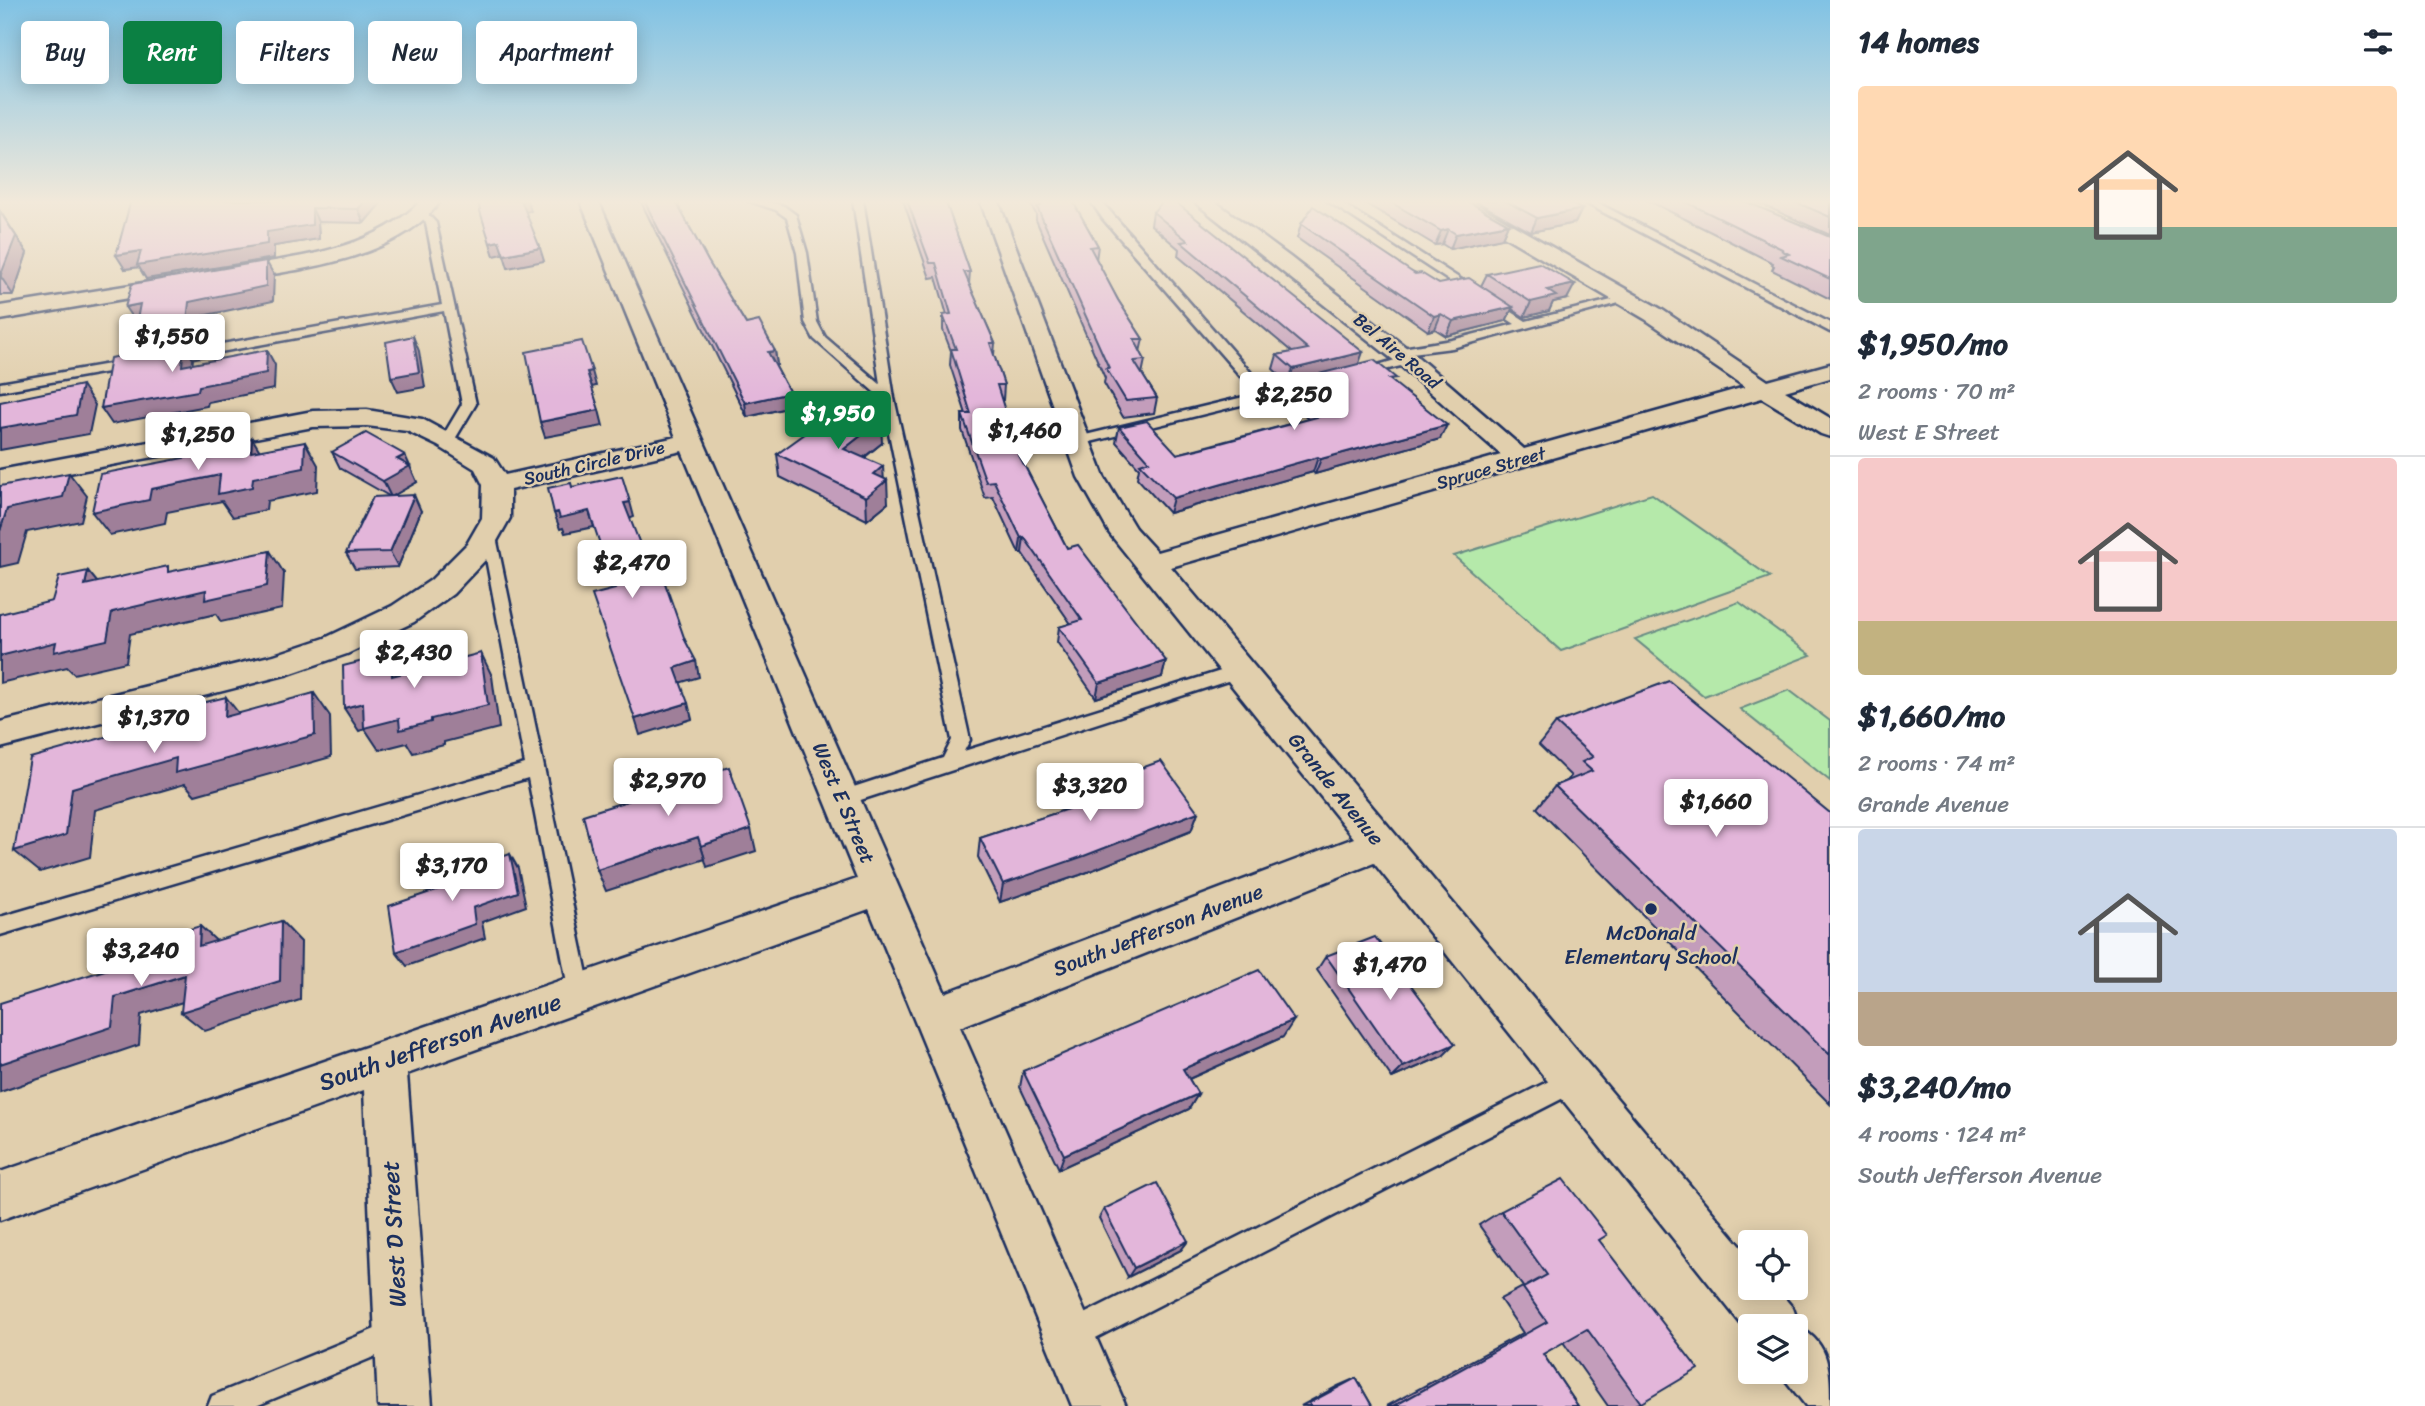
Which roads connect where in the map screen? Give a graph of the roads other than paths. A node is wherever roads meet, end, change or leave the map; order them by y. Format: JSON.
{"nodes":[{"id":1,"x":280,"y":266,"type":"edge"},
{"id":2,"x":440,"y":266,"type":"edge"},
{"id":3,"x":617,"y":266,"type":"edge"},
{"id":4,"x":804,"y":266,"type":"edge"},
{"id":5,"x":868,"y":266,"type":"edge"},
{"id":6,"x":1013,"y":266,"type":"edge"},
{"id":7,"x":1152,"y":266,"type":"edge"},
{"id":8,"x":1286,"y":266,"type":"edge"},
{"id":9,"x":1432,"y":266,"type":"edge"},
{"id":10,"x":1570,"y":266,"type":"edge"},
{"id":11,"x":1711,"y":266,"type":"edge"},
{"id":12,"x":1628,"y":299,"type":"junction"},
{"id":13,"x":449,"y":307,"type":"junction"},
{"id":14,"x":0,"y":313,"type":"edge"},
{"id":15,"x":1524,"y":325,"type":"junction"},
{"id":16,"x":1830,"y":328,"type":"edge"},
{"id":17,"x":1404,"y":356,"type":"junction"},
{"id":18,"x":1830,"y":371,"type":"edge"},
{"id":19,"x":0,"y":387,"type":"edge"},
{"id":20,"x":1765,"y":389,"type":"junction"},
{"id":21,"x":1264,"y":395,"type":"junction"},
{"id":22,"x":888,"y":398,"type":"junction"},
{"id":23,"x":1830,"y":429,"type":"edge"},
{"id":24,"x":447,"y":441,"type":"junction"},
{"id":25,"x":691,"y":441,"type":"junction"},
{"id":26,"x":1078,"y":441,"type":"junction"},
{"id":27,"x":1520,"y":459,"type":"junction"},
{"id":28,"x":0,"y":478,"type":"edge"},
{"id":29,"x":497,"y":485,"type":"junction"},
{"id":30,"x":488,"y":532,"type":"junction"},
{"id":31,"x":1151,"y":563,"type":"junction"},
{"id":32,"x":1240,"y":671,"type":"junction"},
{"id":33,"x":0,"y":735,"type":"edge"},
{"id":34,"x":949,"y":763,"type":"junction"},
{"id":35,"x":535,"y":768,"type":"junction"},
{"id":36,"x":842,"y":798,"type":"junction"},
{"id":37,"x":1381,"y":844,"type":"junction"},
{"id":38,"x":880,"y":888,"type":"junction"},
{"id":39,"x":0,"y":926,"type":"edge"},
{"id":40,"x":580,"y":993,"type":"junction"},
{"id":41,"x":934,"y":1017,"type":"junction"},
{"id":42,"x":384,"y":1061,"type":"junction"},
{"id":43,"x":1573,"y":1081,"type":"junction"},
{"id":44,"x":0,"y":1196,"type":"edge"},
{"id":45,"x":1765,"y":1314,"type":"edge"},
{"id":46,"x":400,"y":1331,"type":"junction"},
{"id":47,"x":1070,"y":1336,"type":"junction"},
{"id":48,"x":1808,"y":1367,"type":"edge"},
{"id":49,"x":1830,"y":1394,"type":"edge"},
{"id":50,"x":222,"y":1406,"type":"edge"},
{"id":51,"x":405,"y":1406,"type":"edge"},
{"id":52,"x":1099,"y":1406,"type":"edge"}],
"edges":[{"from":1,"to":14,"type":"street"},
{"from":2,"to":13,"type":"lane"},
{"from":3,"to":25,"type":"street","name":"West E Street"},
{"from":4,"to":22,"type":"lane"},
{"from":5,"to":22,"type":"lane"},
{"from":6,"to":26,"type":"street","name":"Grande Avenue"},
{"from":7,"to":21,"type":"lane"},
{"from":8,"to":17,"type":"street","name":"Bel Aire Road"},
{"from":9,"to":15,"type":"lane"},
{"from":10,"to":12,"type":"street"},
{"from":11,"to":16,"type":"lane"},
{"from":12,"to":15,"type":"lane"},
{"from":12,"to":20,"type":"street"},
{"from":13,"to":19,"type":"lane"},
{"from":13,"to":24,"type":"lane"},
{"from":15,"to":17,"type":"lane"},
{"from":17,"to":21,"type":"lane"},
{"from":17,"to":27,"type":"street","name":"Bel Aire Road"},
{"from":18,"to":20,"type":"street","name":"Spruce Street"},
{"from":20,"to":23,"type":"street"},
{"from":20,"to":27,"type":"street","name":"Spruce Street"},
{"from":21,"to":26,"type":"lane"},
{"from":22,"to":34,"type":"lane"},
{"from":24,"to":28,"type":"street"},
{"from":24,"to":29,"type":"street"},
{"from":25,"to":29,"type":"street","name":"South Circle Drive"},
{"from":25,"to":36,"type":"street","name":"West E Street"},
{"from":26,"to":31,"type":"street","name":"Grande Avenue"},
{"from":27,"to":31,"type":"street","name":"Spruce Street"},
{"from":29,"to":30,"type":"street"},
{"from":30,"to":33,"type":"street"},
{"from":30,"to":35,"type":"lane"},
{"from":31,"to":32,"type":"street","name":"Grande Avenue"},
{"from":32,"to":34,"type":"lane"},
{"from":32,"to":37,"type":"street","name":"Grande Avenue"},
{"from":34,"to":36,"type":"lane"},
{"from":35,"to":39,"type":"lane"},
{"from":35,"to":40,"type":"lane"},
{"from":36,"to":38,"type":"street","name":"West E Street"},
{"from":37,"to":41,"type":"street","name":"South Jefferson Avenue"},
{"from":37,"to":43,"type":"street","name":"Grande Avenue"},
{"from":38,"to":40,"type":"street","name":"South Jefferson Avenue"},
{"from":38,"to":41,"type":"street","name":"West E Street"},
{"from":40,"to":42,"type":"street","name":"South Jefferson Avenue"},
{"from":41,"to":47,"type":"street","name":"West E Street"},
{"from":42,"to":44,"type":"street","name":"South Jefferson Avenue"},
{"from":42,"to":46,"type":"street","name":"West D Street"},
{"from":43,"to":45,"type":"street","name":"Grande Avenue"},
{"from":43,"to":47,"type":"lane"},
{"from":46,"to":50,"type":"lane"},
{"from":46,"to":51,"type":"street","name":"West D Street"},
{"from":47,"to":52,"type":"street","name":"West E Street"},
{"from":48,"to":49,"type":"street"}]}
